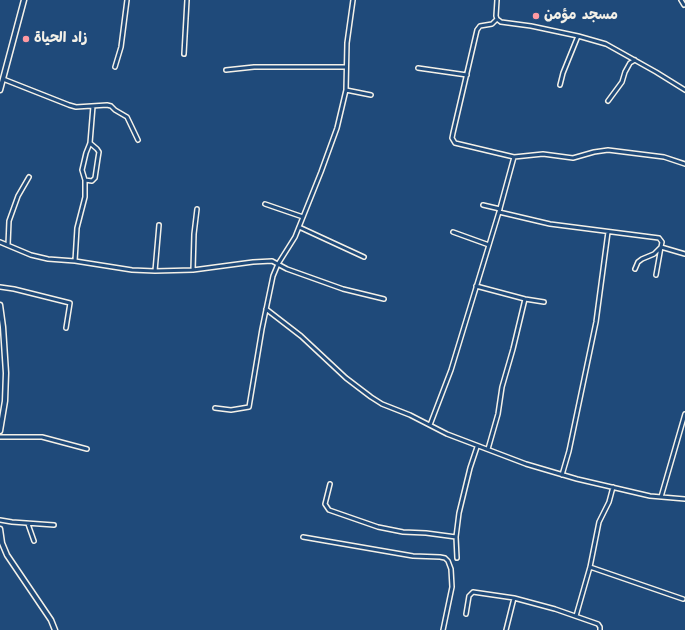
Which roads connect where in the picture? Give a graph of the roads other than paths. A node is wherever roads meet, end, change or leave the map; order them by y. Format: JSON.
{"nodes":[{"id":1,"x":24,"y":0,"type":"edge"},
{"id":2,"x":127,"y":0,"type":"edge"},
{"id":3,"x":187,"y":0,"type":"edge"},
{"id":4,"x":353,"y":0,"type":"edge"},
{"id":5,"x":496,"y":0,"type":"edge"},
{"id":6,"x":681,"y":0,"type":"edge"},
{"id":7,"x":684,"y":5,"type":"dead end"},
{"id":8,"x":497,"y":18,"type":"junction"},
{"id":9,"x":578,"y":36,"type":"junction"},
{"id":10,"x":184,"y":54,"type":"dead end"},
{"id":11,"x":635,"y":60,"type":"junction"},
{"id":12,"x":346,"y":66,"type":"junction"},
{"id":13,"x":116,"y":67,"type":"dead end"},
{"id":14,"x":418,"y":68,"type":"dead end"},
{"id":15,"x":226,"y":70,"type":"dead end"},
{"id":16,"x":466,"y":75,"type":"junction"},
{"id":17,"x":3,"y":79,"type":"junction"},
{"id":18,"x":560,"y":85,"type":"dead end"},
{"id":19,"x":0,"y":90,"type":"edge"},
{"id":20,"x":346,"y":90,"type":"junction"},
{"id":21,"x":685,"y":90,"type":"edge"},
{"id":22,"x":371,"y":95,"type":"dead end"},
{"id":23,"x":608,"y":101,"type":"dead end"},
{"id":24,"x":93,"y":106,"type":"junction"},
{"id":25,"x":138,"y":140,"type":"dead end"},
{"id":26,"x":90,"y":143,"type":"junction"},
{"id":27,"x":514,"y":157,"type":"junction"},
{"id":28,"x":685,"y":164,"type":"edge"},
{"id":29,"x":29,"y":177,"type":"dead end"},
{"id":30,"x":84,"y":180,"type":"junction"},
{"id":31,"x":265,"y":204,"type":"dead end"},
{"id":32,"x":483,"y":204,"type":"dead end"},
{"id":33,"x":197,"y":209,"type":"dead end"},
{"id":34,"x":500,"y":210,"type":"junction"},
{"id":35,"x":303,"y":217,"type":"junction"},
{"id":36,"x":159,"y":225,"type":"dead end"},
{"id":37,"x":299,"y":227,"type":"junction"},
{"id":38,"x":453,"y":232,"type":"dead end"},
{"id":39,"x":608,"y":232,"type":"junction"},
{"id":40,"x":0,"y":242,"type":"edge"},
{"id":41,"x":8,"y":245,"type":"junction"},
{"id":42,"x":489,"y":245,"type":"junction"},
{"id":43,"x":661,"y":247,"type":"junction"},
{"id":44,"x":685,"y":254,"type":"edge"},
{"id":45,"x":364,"y":258,"type":"dead end"},
{"id":46,"x":75,"y":261,"type":"junction"},
{"id":47,"x":278,"y":264,"type":"junction"},
{"id":48,"x":635,"y":269,"type":"dead end"},
{"id":49,"x":193,"y":270,"type":"junction"},
{"id":50,"x":155,"y":271,"type":"junction"},
{"id":51,"x":656,"y":275,"type":"dead end"},
{"id":52,"x":476,"y":286,"type":"junction"},
{"id":53,"x":0,"y":287,"type":"edge"},
{"id":54,"x":384,"y":299,"type":"dead end"},
{"id":55,"x":525,"y":299,"type":"junction"},
{"id":56,"x":544,"y":302,"type":"dead end"},
{"id":57,"x":0,"y":305,"type":"edge"},
{"id":58,"x":266,"y":309,"type":"junction"},
{"id":59,"x":66,"y":328,"type":"dead end"},
{"id":60,"x":0,"y":382,"type":"edge"},
{"id":61,"x":6,"y":382,"type":"junction"},
{"id":62,"x":216,"y":408,"type":"dead end"},
{"id":63,"x":685,"y":414,"type":"edge"},
{"id":64,"x":430,"y":424,"type":"junction"},
{"id":65,"x":0,"y":431,"type":"edge"},
{"id":66,"x":0,"y":437,"type":"edge"},
{"id":67,"x":477,"y":446,"type":"junction"},
{"id":68,"x":87,"y":449,"type":"dead end"},
{"id":69,"x":488,"y":449,"type":"junction"},
{"id":70,"x":562,"y":474,"type":"junction"},
{"id":71,"x":330,"y":484,"type":"dead end"},
{"id":72,"x":613,"y":487,"type":"junction"},
{"id":73,"x":661,"y":497,"type":"junction"},
{"id":74,"x":685,"y":499,"type":"edge"},
{"id":75,"x":0,"y":520,"type":"edge"},
{"id":76,"x":28,"y":524,"type":"junction"},
{"id":77,"x":54,"y":525,"type":"dead end"},
{"id":78,"x":0,"y":529,"type":"edge"},
{"id":79,"x":303,"y":537,"type":"dead end"},
{"id":80,"x":456,"y":537,"type":"junction"},
{"id":81,"x":34,"y":541,"type":"dead end"},
{"id":82,"x":1,"y":543,"type":"edge"},
{"id":83,"x":457,"y":558,"type":"dead end"},
{"id":84,"x":590,"y":567,"type":"junction"},
{"id":85,"x":514,"y":598,"type":"junction"},
{"id":86,"x":683,"y":599,"type":"dead end"},
{"id":87,"x":466,"y":614,"type":"dead end"},
{"id":88,"x":576,"y":616,"type":"junction"},
{"id":89,"x":55,"y":630,"type":"edge"},
{"id":90,"x":443,"y":630,"type":"edge"},
{"id":91,"x":506,"y":630,"type":"edge"},
{"id":92,"x":600,"y":630,"type":"edge"}],
"edges":[{"from":1,"to":17,"type":"street"},
{"from":2,"to":13,"type":"street"},
{"from":3,"to":10,"type":"street"},
{"from":4,"to":12,"type":"street"},
{"from":5,"to":8,"type":"street"},
{"from":6,"to":7,"type":"street"},
{"from":8,"to":9,"type":"street"},
{"from":8,"to":16,"type":"street"},
{"from":9,"to":11,"type":"street"},
{"from":9,"to":18,"type":"street"},
{"from":11,"to":21,"type":"street"},
{"from":11,"to":23,"type":"street"},
{"from":12,"to":15,"type":"street"},
{"from":12,"to":20,"type":"street"},
{"from":14,"to":16,"type":"street"},
{"from":16,"to":27,"type":"street"},
{"from":17,"to":19,"type":"street"},
{"from":17,"to":24,"type":"street"},
{"from":20,"to":22,"type":"street"},
{"from":20,"to":35,"type":"street"},
{"from":24,"to":25,"type":"street"},
{"from":24,"to":26,"type":"street"},
{"from":26,"to":30,"type":"street"},
{"from":26,"to":30,"type":"street"},
{"from":27,"to":28,"type":"street"},
{"from":27,"to":34,"type":"street"},
{"from":29,"to":41,"type":"street"},
{"from":30,"to":46,"type":"street"},
{"from":31,"to":35,"type":"street"},
{"from":32,"to":34,"type":"street"},
{"from":33,"to":49,"type":"street"},
{"from":34,"to":39,"type":"street"},
{"from":34,"to":42,"type":"street"},
{"from":35,"to":37,"type":"street"},
{"from":36,"to":50,"type":"street"},
{"from":37,"to":45,"type":"street"},
{"from":37,"to":47,"type":"street"},
{"from":38,"to":42,"type":"street"},
{"from":39,"to":43,"type":"street"},
{"from":39,"to":70,"type":"street"},
{"from":40,"to":41,"type":"street"},
{"from":41,"to":46,"type":"street"},
{"from":42,"to":52,"type":"street"},
{"from":43,"to":44,"type":"street"},
{"from":43,"to":48,"type":"street"},
{"from":43,"to":51,"type":"street"},
{"from":46,"to":50,"type":"street"},
{"from":47,"to":49,"type":"street"},
{"from":47,"to":54,"type":"street"},
{"from":47,"to":58,"type":"street"},
{"from":49,"to":50,"type":"street"},
{"from":52,"to":55,"type":"street"},
{"from":52,"to":64,"type":"street"},
{"from":53,"to":59,"type":"street"},
{"from":55,"to":56,"type":"street"},
{"from":55,"to":69,"type":"street"},
{"from":57,"to":61,"type":"street"},
{"from":58,"to":62,"type":"street"},
{"from":58,"to":64,"type":"street"},
{"from":60,"to":61,"type":"street"},
{"from":61,"to":65,"type":"street"},
{"from":63,"to":73,"type":"street"},
{"from":64,"to":67,"type":"street"},
{"from":66,"to":68,"type":"street"},
{"from":67,"to":69,"type":"street"},
{"from":67,"to":80,"type":"street"},
{"from":69,"to":70,"type":"street"},
{"from":70,"to":72,"type":"street"},
{"from":71,"to":80,"type":"street"},
{"from":72,"to":73,"type":"street"},
{"from":72,"to":84,"type":"street"},
{"from":73,"to":74,"type":"street"},
{"from":75,"to":76,"type":"street"},
{"from":76,"to":77,"type":"street"},
{"from":76,"to":81,"type":"street"},
{"from":78,"to":82,"type":"street"},
{"from":79,"to":90,"type":"street"},
{"from":80,"to":83,"type":"street"},
{"from":82,"to":89,"type":"street"},
{"from":84,"to":86,"type":"street"},
{"from":84,"to":88,"type":"street"},
{"from":85,"to":87,"type":"street"},
{"from":85,"to":88,"type":"street"},
{"from":85,"to":91,"type":"street"},
{"from":88,"to":92,"type":"street"}]}
